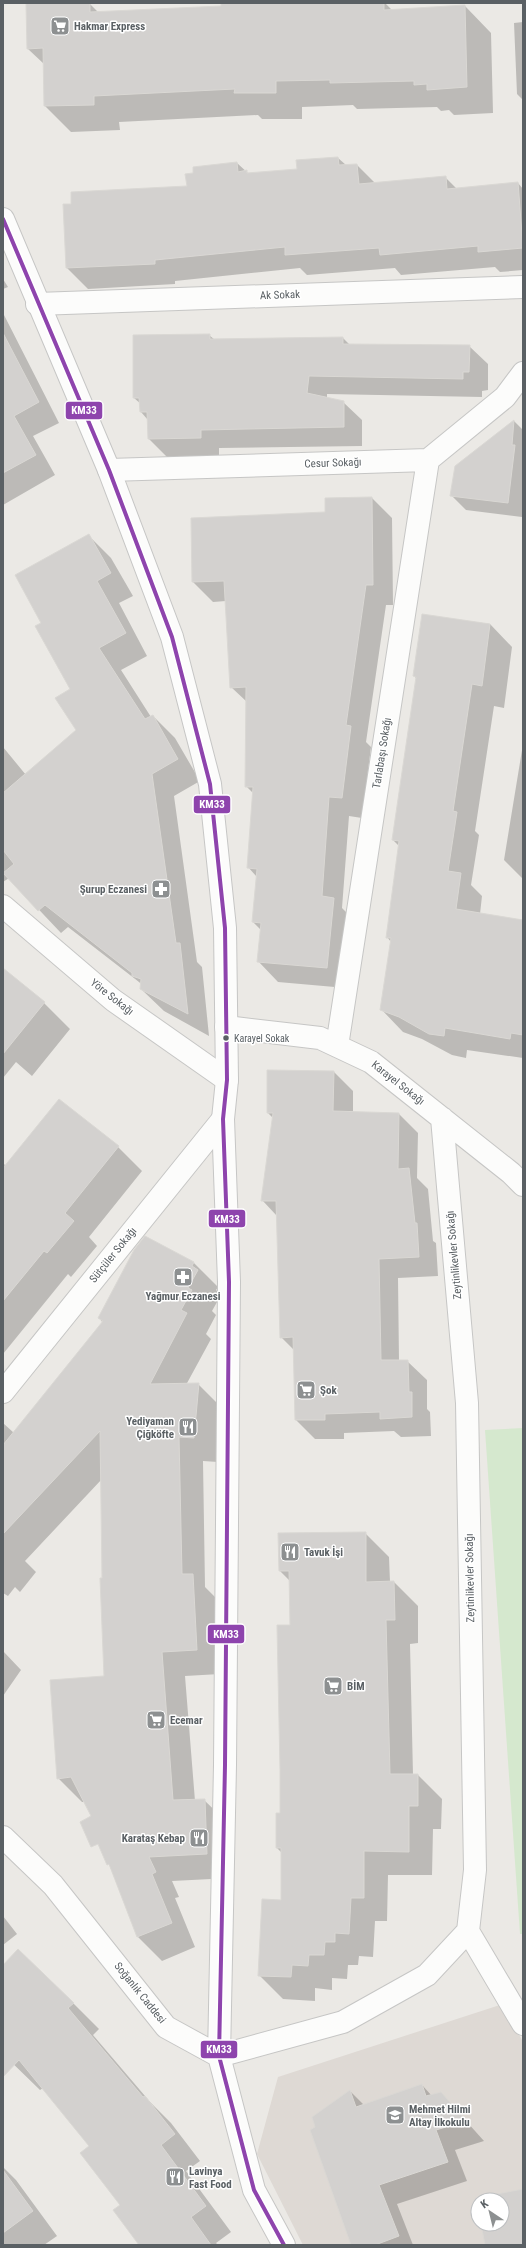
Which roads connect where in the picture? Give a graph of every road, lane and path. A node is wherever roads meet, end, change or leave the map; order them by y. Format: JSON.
{"nodes":[{"id":1,"x":3,"y":219,"type":"edge"},
{"id":2,"x":523,"y":287,"type":"edge"},
{"id":3,"x":37,"y":304,"type":"junction"},
{"id":4,"x":523,"y":373,"type":"edge"},
{"id":5,"x":428,"y":460,"type":"junction"},
{"id":6,"x":109,"y":470,"type":"junction"},
{"id":7,"x":3,"y":906,"type":"edge"},
{"id":8,"x":226,"y":1027,"type":"junction"},
{"id":9,"x":336,"y":1046,"type":"junction"},
{"id":10,"x":227,"y":1080,"type":"junction"},
{"id":11,"x":442,"y":1118,"type":"junction"},
{"id":12,"x":223,"y":1119,"type":"junction"},
{"id":13,"x":523,"y":1185,"type":"edge"},
{"id":14,"x":3,"y":1392,"type":"edge"},
{"id":15,"x":3,"y":1837,"type":"edge"},
{"id":16,"x":468,"y":1931,"type":"junction"},
{"id":17,"x":523,"y":2024,"type":"edge"},
{"id":18,"x":219,"y":2056,"type":"junction"},
{"id":19,"x":284,"y":2245,"type":"edge"}],
"edges":[{"from":1,"to":3,"type":"street"},
{"from":2,"to":3,"type":"street","name":"Ak Sokak"},
{"from":3,"to":6,"type":"street"},
{"from":4,"to":5,"type":"street"},
{"from":5,"to":6,"type":"street","name":"Cesur Sokağı"},
{"from":5,"to":9,"type":"street","name":"Tarlabaşı Sokağı"},
{"from":6,"to":8,"type":"street"},
{"from":7,"to":10,"type":"street","name":"Yöre Sokağı"},
{"from":8,"to":9,"type":"street","name":"Karayel Sokağı"},
{"from":8,"to":10,"type":"street"},
{"from":9,"to":11,"type":"street","name":"Karayel Sokağı"},
{"from":10,"to":12,"type":"street"},
{"from":11,"to":13,"type":"street","name":"Karayel Sokağı"},
{"from":11,"to":16,"type":"street","name":"Zeytinlikevler Sokağı"},
{"from":12,"to":14,"type":"street","name":"Sütçüler Sokağı"},
{"from":12,"to":18,"type":"street"},
{"from":15,"to":18,"type":"street","name":"Soğanlık Caddesi"},
{"from":16,"to":17,"type":"street"},
{"from":16,"to":18,"type":"street"},
{"from":18,"to":19,"type":"street"}]}
